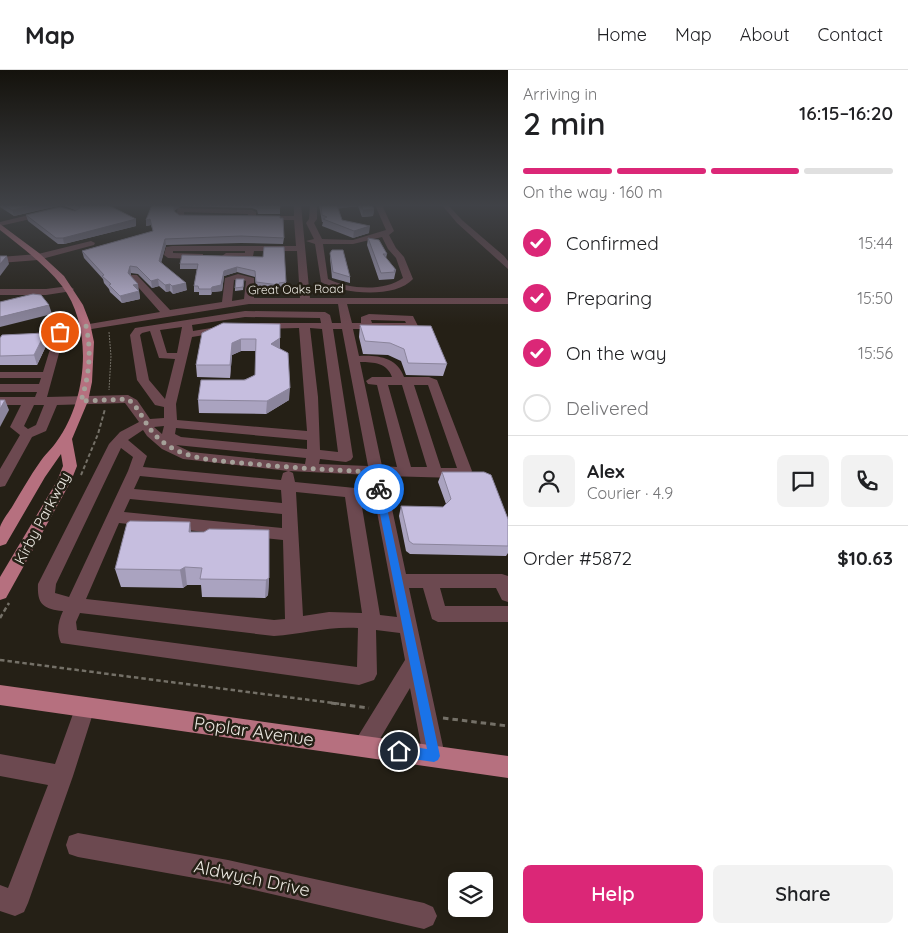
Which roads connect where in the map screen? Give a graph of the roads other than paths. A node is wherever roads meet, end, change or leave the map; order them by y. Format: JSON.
{"nodes":[{"id":1,"x":24,"y":245,"type":"edge"},
{"id":2,"x":86,"y":245,"type":"edge"},
{"id":3,"x":285,"y":245,"type":"edge"},
{"id":4,"x":301,"y":245,"type":"edge"},
{"id":5,"x":319,"y":245,"type":"edge"},
{"id":6,"x":390,"y":245,"type":"edge"},
{"id":7,"x":487,"y":245,"type":"edge"},
{"id":8,"x":172,"y":252,"type":"dead end"},
{"id":9,"x":38,"y":257,"type":"junction"},
{"id":10,"x":0,"y":260,"type":"edge"},
{"id":11,"x":508,"y":266,"type":"edge"},
{"id":12,"x":134,"y":277,"type":"edge"},
{"id":13,"x":61,"y":279,"type":"junction"},
{"id":14,"x":0,"y":286,"type":"edge"},
{"id":15,"x":69,"y":289,"type":"junction"},
{"id":16,"x":0,"y":292,"type":"edge"},
{"id":17,"x":349,"y":297,"type":"junction"},
{"id":18,"x":305,"y":300,"type":"junction"},
{"id":19,"x":249,"y":301,"type":"junction"},
{"id":20,"x":508,"y":301,"type":"edge"},
{"id":21,"x":227,"y":304,"type":"junction"},
{"id":22,"x":180,"y":311,"type":"junction"},
{"id":23,"x":166,"y":313,"type":"junction"},
{"id":24,"x":86,"y":326,"type":"junction"},
{"id":25,"x":249,"y":326,"type":"edge"},
{"id":26,"x":304,"y":326,"type":"junction"},
{"id":27,"x":327,"y":326,"type":"junction"},
{"id":28,"x":347,"y":327,"type":"junction"},
{"id":29,"x":368,"y":327,"type":"edge"},
{"id":30,"x":154,"y":328,"type":"junction"},
{"id":31,"x":231,"y":328,"type":"edge"},
{"id":32,"x":187,"y":329,"type":"junction"},
{"id":33,"x":54,"y":333,"type":"junction"},
{"id":34,"x":0,"y":340,"type":"edge"},
{"id":35,"x":182,"y":356,"type":"junction"},
{"id":36,"x":354,"y":359,"type":"junction"},
{"id":37,"x":308,"y":362,"type":"junction"},
{"id":38,"x":332,"y":363,"type":"junction"},
{"id":39,"x":48,"y":374,"type":"junction"},
{"id":40,"x":0,"y":375,"type":"edge"},
{"id":41,"x":358,"y":381,"type":"junction"},
{"id":42,"x":378,"y":381,"type":"junction"},
{"id":43,"x":403,"y":381,"type":"junction"},
{"id":44,"x":0,"y":388,"type":"edge"},
{"id":45,"x":44,"y":388,"type":"junction"},
{"id":46,"x":0,"y":401,"type":"edge"},
{"id":47,"x":40,"y":401,"type":"junction"},
{"id":48,"x":81,"y":401,"type":"junction"},
{"id":49,"x":170,"y":404,"type":"junction"},
{"id":50,"x":171,"y":423,"type":"junction"},
{"id":51,"x":145,"y":424,"type":"junction"},
{"id":52,"x":27,"y":434,"type":"junction"},
{"id":53,"x":314,"y":436,"type":"junction"},
{"id":54,"x":66,"y":439,"type":"junction"},
{"id":55,"x":120,"y":440,"type":"junction"},
{"id":56,"x":314,"y":454,"type":"junction"},
{"id":57,"x":288,"y":468,"type":"junction"},
{"id":58,"x":312,"y":470,"type":"junction"},
{"id":59,"x":134,"y":472,"type":"junction"},
{"id":60,"x":375,"y":472,"type":"junction"},
{"id":61,"x":406,"y":473,"type":"junction"},
{"id":62,"x":436,"y":473,"type":"junction"},
{"id":63,"x":0,"y":482,"type":"edge"},
{"id":64,"x":289,"y":485,"type":"junction"},
{"id":65,"x":125,"y":493,"type":"junction"},
{"id":66,"x":290,"y":509,"type":"junction"},
{"id":67,"x":114,"y":517,"type":"junction"},
{"id":68,"x":2,"y":533,"type":"edge"},
{"id":69,"x":291,"y":535,"type":"junction"},
{"id":70,"x":398,"y":580,"type":"junction"},
{"id":71,"x":430,"y":581,"type":"junction"},
{"id":72,"x":6,"y":595,"type":"edge"},
{"id":73,"x":508,"y":595,"type":"edge"},
{"id":74,"x":75,"y":605,"type":"junction"},
{"id":75,"x":508,"y":614,"type":"edge"},
{"id":76,"x":372,"y":621,"type":"junction"},
{"id":77,"x":408,"y":626,"type":"junction"},
{"id":78,"x":294,"y":627,"type":"junction"},
{"id":79,"x":415,"y":660,"type":"junction"},
{"id":80,"x":0,"y":695,"type":"edge"},
{"id":81,"x":85,"y":707,"type":"junction"},
{"id":82,"x":363,"y":746,"type":"junction"},
{"id":83,"x":434,"y":756,"type":"junction"},
{"id":84,"x":0,"y":765,"type":"edge"},
{"id":85,"x":508,"y":767,"type":"edge"},
{"id":86,"x":62,"y":776,"type":"junction"},
{"id":87,"x":78,"y":845,"type":"dead end"},
{"id":88,"x":0,"y":898,"type":"edge"},
{"id":89,"x":424,"y":916,"type":"dead end"}],
"edges":[{"from":1,"to":9,"type":"main road","name":"Kirby Parkway"},
{"from":2,"to":9,"type":"street"},
{"from":3,"to":8,"type":"street"},
{"from":4,"to":18,"type":"street"},
{"from":5,"to":17,"type":"street"},
{"from":6,"to":17,"type":"street"},
{"from":7,"to":11,"type":"street"},
{"from":9,"to":10,"type":"street"},
{"from":9,"to":13,"type":"main road","name":"Kirby Parkway"},
{"from":12,"to":23,"type":"street"},
{"from":13,"to":14,"type":"street"},
{"from":13,"to":15,"type":"main road","name":"Kirby Parkway"},
{"from":15,"to":16,"type":"street"},
{"from":15,"to":24,"type":"main road","name":"Kirby Parkway"},
{"from":17,"to":18,"type":"street","name":"Great Oaks Road"},
{"from":17,"to":20,"type":"street","name":"Great Oaks Road"},
{"from":17,"to":28,"type":"street"},
{"from":18,"to":19,"type":"street","name":"Great Oaks Road"},
{"from":19,"to":21,"type":"street","name":"Great Oaks Road"},
{"from":19,"to":21,"type":"street"},
{"from":21,"to":22,"type":"street","name":"Great Oaks Road"},
{"from":22,"to":23,"type":"street","name":"Great Oaks Road"},
{"from":22,"to":32,"type":"street"},
{"from":23,"to":24,"type":"street","name":"Great Oaks Road"},
{"from":24,"to":33,"type":"street","name":"Great Oaks Road"},
{"from":24,"to":48,"type":"main road","name":"Kirby Parkway"},
{"from":25,"to":26,"type":"street"},
{"from":26,"to":27,"type":"street"},
{"from":26,"to":37,"type":"street"},
{"from":27,"to":28,"type":"street"},
{"from":27,"to":32,"type":"street"},
{"from":27,"to":38,"type":"street"},
{"from":28,"to":29,"type":"street"},
{"from":28,"to":36,"type":"street"},
{"from":30,"to":32,"type":"street"},
{"from":30,"to":35,"type":"street"},
{"from":30,"to":49,"type":"street"},
{"from":31,"to":32,"type":"street"},
{"from":32,"to":35,"type":"street"},
{"from":33,"to":34,"type":"street","name":"Great Oaks Road"},
{"from":33,"to":39,"type":"street"},
{"from":35,"to":49,"type":"street"},
{"from":36,"to":41,"type":"street"},
{"from":36,"to":43,"type":"street"},
{"from":37,"to":38,"type":"street"},
{"from":37,"to":53,"type":"street"},
{"from":38,"to":56,"type":"street"},
{"from":39,"to":40,"type":"street"},
{"from":39,"to":45,"type":"street"},
{"from":41,"to":42,"type":"street"},
{"from":41,"to":60,"type":"street"},
{"from":42,"to":43,"type":"street"},
{"from":42,"to":61,"type":"street"},
{"from":43,"to":62,"type":"street"},
{"from":43,"to":62,"type":"street"},
{"from":44,"to":45,"type":"street"},
{"from":45,"to":47,"type":"street"},
{"from":46,"to":47,"type":"street"},
{"from":47,"to":48,"type":"street"},
{"from":47,"to":52,"type":"street"},
{"from":47,"to":52,"type":"street"},
{"from":48,"to":51,"type":"street"},
{"from":48,"to":54,"type":"main road","name":"Kirby Parkway"},
{"from":49,"to":50,"type":"street"},
{"from":50,"to":51,"type":"street"},
{"from":50,"to":53,"type":"street"},
{"from":50,"to":56,"type":"street"},
{"from":51,"to":55,"type":"street"},
{"from":51,"to":57,"type":"street"},
{"from":52,"to":63,"type":"street"},
{"from":53,"to":56,"type":"street"},
{"from":54,"to":68,"type":"main road","name":"Kirby Parkway"},
{"from":54,"to":72,"type":"main road","name":"Kirby Parkway"},
{"from":55,"to":59,"type":"street"},
{"from":55,"to":74,"type":"street"},
{"from":56,"to":58,"type":"street"},
{"from":57,"to":58,"type":"street"},
{"from":57,"to":64,"type":"street"},
{"from":58,"to":60,"type":"street"},
{"from":59,"to":64,"type":"street"},
{"from":59,"to":65,"type":"street"},
{"from":60,"to":61,"type":"street"},
{"from":60,"to":70,"type":"street"},
{"from":61,"to":62,"type":"street"},
{"from":64,"to":66,"type":"street"},
{"from":64,"to":76,"type":"street"},
{"from":65,"to":66,"type":"street"},
{"from":65,"to":67,"type":"street"},
{"from":66,"to":69,"type":"street"},
{"from":67,"to":69,"type":"street"},
{"from":67,"to":74,"type":"street"},
{"from":69,"to":78,"type":"street"},
{"from":70,"to":71,"type":"street"},
{"from":70,"to":77,"type":"street"},
{"from":71,"to":73,"type":"street"},
{"from":71,"to":75,"type":"street"},
{"from":74,"to":76,"type":"street"},
{"from":74,"to":78,"type":"street"},
{"from":76,"to":77,"type":"street"},
{"from":76,"to":78,"type":"street"},
{"from":77,"to":79,"type":"street"},
{"from":79,"to":82,"type":"street"},
{"from":79,"to":83,"type":"street"},
{"from":80,"to":81,"type":"main road","name":"Poplar Avenue"},
{"from":81,"to":82,"type":"main road","name":"Poplar Avenue"},
{"from":81,"to":86,"type":"street"},
{"from":82,"to":83,"type":"main road","name":"Poplar Avenue"},
{"from":83,"to":85,"type":"main road","name":"Poplar Avenue"},
{"from":84,"to":86,"type":"street"},
{"from":86,"to":88,"type":"street"},
{"from":87,"to":89,"type":"street","name":"Aldwych Drive"}]}
